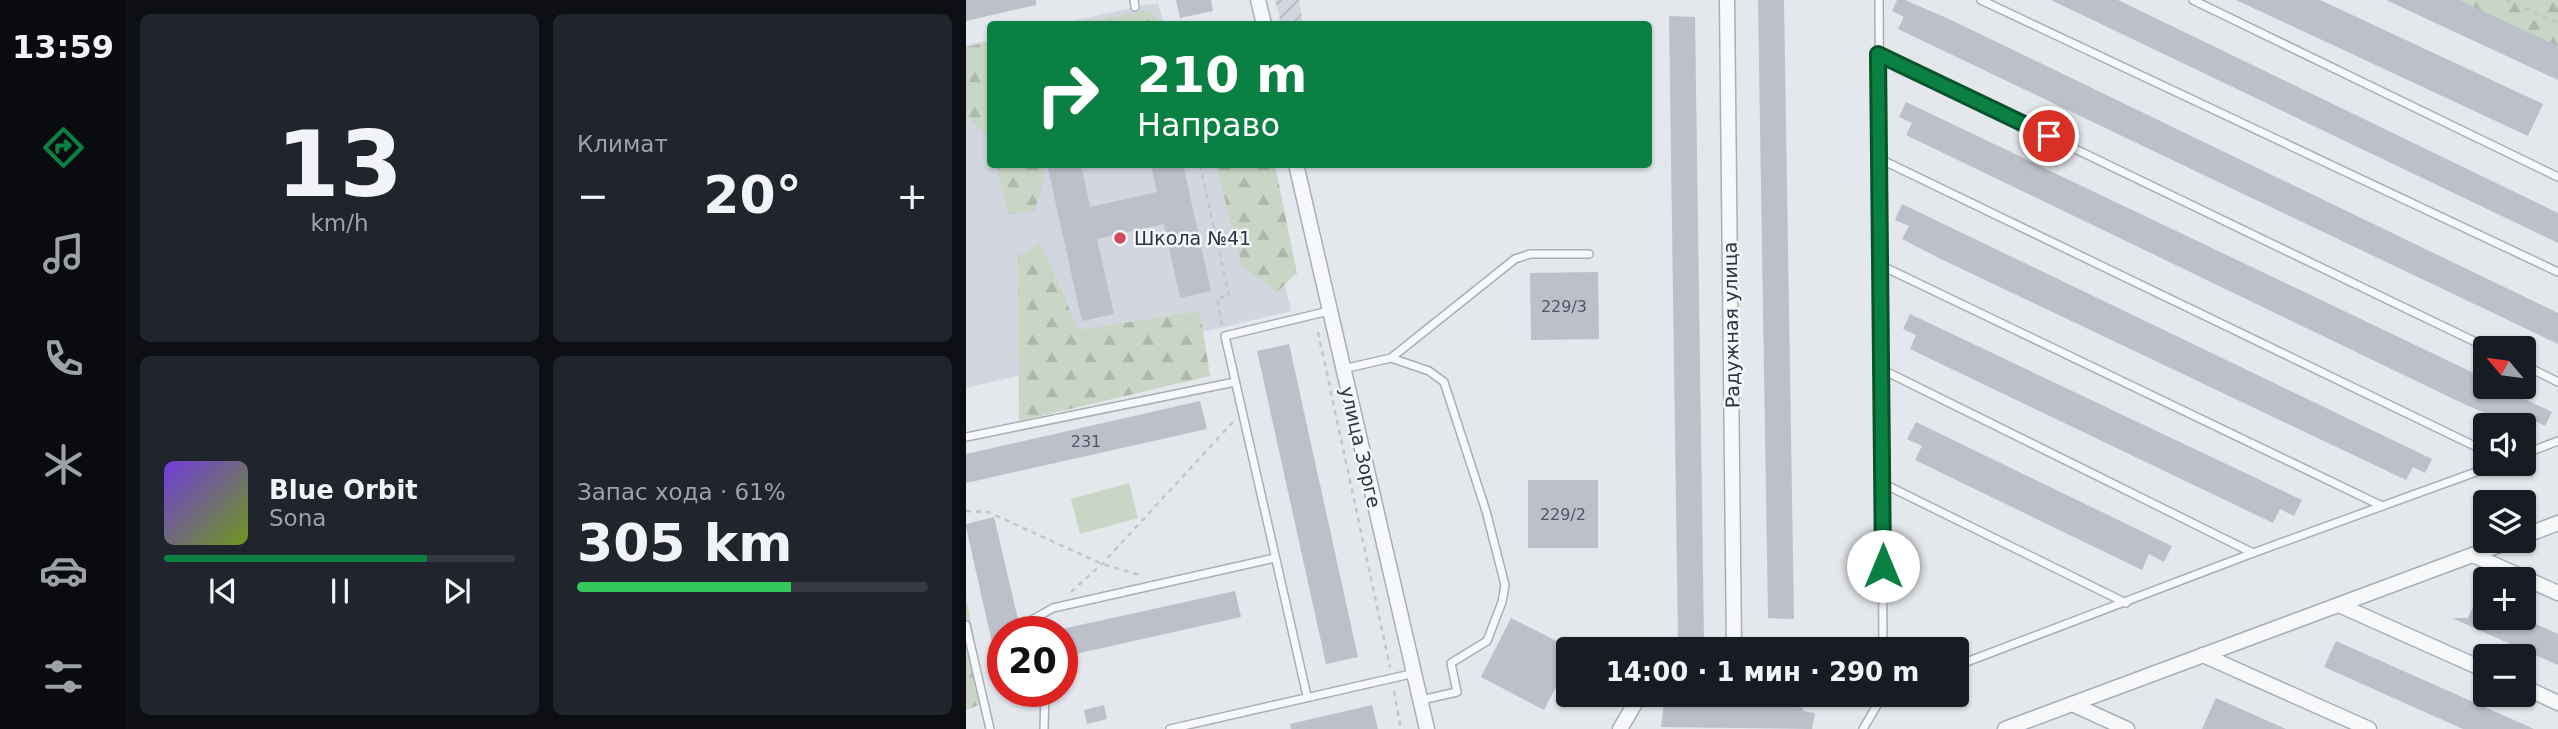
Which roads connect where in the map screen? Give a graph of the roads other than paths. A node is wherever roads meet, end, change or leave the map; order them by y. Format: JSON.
{"nodes":[{"id":1,"x":1258,"y":0,"type":"edge"},
{"id":2,"x":1727,"y":0,"type":"edge"},
{"id":3,"x":1879,"y":0,"type":"edge"},
{"id":4,"x":1981,"y":0,"type":"edge"},
{"id":5,"x":2193,"y":0,"type":"edge"},
{"id":6,"x":1263,"y":21,"type":"edge"},
{"id":7,"x":1878,"y":54,"type":"junction"},
{"id":8,"x":1880,"y":159,"type":"junction"},
{"id":9,"x":1297,"y":168,"type":"edge"},
{"id":10,"x":2558,"y":177,"type":"edge"},
{"id":11,"x":1589,"y":254,"type":"dead end"},
{"id":12,"x":1880,"y":265,"type":"junction"},
{"id":13,"x":2558,"y":272,"type":"edge"},
{"id":14,"x":1329,"y":312,"type":"junction"},
{"id":15,"x":2473,"y":341,"type":"edge"},
{"id":16,"x":1391,"y":358,"type":"junction"},
{"id":17,"x":1343,"y":369,"type":"junction"},
{"id":18,"x":1881,"y":369,"type":"junction"},
{"id":19,"x":2536,"y":371,"type":"edge"},
{"id":20,"x":1235,"y":382,"type":"junction"},
{"id":21,"x":2558,"y":382,"type":"edge"},
{"id":22,"x":966,"y":437,"type":"edge"},
{"id":23,"x":2558,"y":442,"type":"edge"},
{"id":24,"x":2473,"y":445,"type":"edge"},
{"id":25,"x":2536,"y":450,"type":"edge"},
{"id":26,"x":2473,"y":473,"type":"edge"},
{"id":27,"x":1882,"y":483,"type":"junction"},
{"id":28,"x":2382,"y":506,"type":"junction"},
{"id":29,"x":2558,"y":523,"type":"edge"},
{"id":30,"x":2536,"y":531,"type":"edge"},
{"id":31,"x":2253,"y":553,"type":"junction"},
{"id":32,"x":2478,"y":553,"type":"edge"},
{"id":33,"x":2473,"y":555,"type":"junction"},
{"id":34,"x":1275,"y":558,"type":"junction"},
{"id":35,"x":2558,"y":593,"type":"edge"},
{"id":36,"x":2126,"y":603,"type":"junction"},
{"id":37,"x":2339,"y":604,"type":"junction"},
{"id":38,"x":1039,"y":616,"type":"edge"},
{"id":39,"x":966,"y":625,"type":"edge"},
{"id":40,"x":1734,"y":637,"type":"edge"},
{"id":41,"x":1884,"y":637,"type":"edge"},
{"id":42,"x":2203,"y":655,"type":"junction"},
{"id":43,"x":1969,"y":661,"type":"edge"},
{"id":44,"x":2473,"y":665,"type":"edge"},
{"id":45,"x":1415,"y":673,"type":"junction"},
{"id":46,"x":2536,"y":693,"type":"edge"},
{"id":47,"x":1307,"y":696,"type":"junction"},
{"id":48,"x":1421,"y":700,"type":"junction"},
{"id":49,"x":2558,"y":703,"type":"edge"},
{"id":50,"x":2072,"y":704,"type":"junction"},
{"id":51,"x":1045,"y":707,"type":"edge"},
{"id":52,"x":1633,"y":707,"type":"edge"},
{"id":53,"x":1876,"y":707,"type":"edge"},
{"id":54,"x":990,"y":729,"type":"edge"},
{"id":55,"x":1044,"y":729,"type":"edge"},
{"id":56,"x":1170,"y":729,"type":"edge"},
{"id":57,"x":1427,"y":729,"type":"edge"},
{"id":58,"x":1620,"y":729,"type":"edge"},
{"id":59,"x":1863,"y":729,"type":"edge"},
{"id":60,"x":2005,"y":729,"type":"edge"},
{"id":61,"x":2127,"y":729,"type":"edge"},
{"id":62,"x":2369,"y":729,"type":"edge"}],
"edges":[{"from":1,"to":6,"type":"street"},
{"from":2,"to":40,"type":"street","name":"Радужная улица"},
{"from":3,"to":7,"type":"lane"},
{"from":4,"to":13,"type":"lane"},
{"from":5,"to":10,"type":"lane"},
{"from":7,"to":8,"type":"lane"},
{"from":7,"to":15,"type":"lane"},
{"from":8,"to":12,"type":"lane"},
{"from":8,"to":24,"type":"lane"},
{"from":9,"to":14,"type":"street","name":"улица Зорге"},
{"from":11,"to":16,"type":"lane"},
{"from":12,"to":18,"type":"lane"},
{"from":12,"to":28,"type":"lane"},
{"from":14,"to":17,"type":"street","name":"улица Зорге"},
{"from":14,"to":20,"type":"lane"},
{"from":16,"to":17,"type":"lane"},
{"from":16,"to":48,"type":"lane"},
{"from":17,"to":45,"type":"street","name":"улица Зорге"},
{"from":18,"to":27,"type":"lane"},
{"from":18,"to":31,"type":"lane"},
{"from":19,"to":21,"type":"lane"},
{"from":20,"to":22,"type":"lane"},
{"from":20,"to":34,"type":"lane"},
{"from":23,"to":25,"type":"lane"},
{"from":26,"to":28,"type":"lane"},
{"from":27,"to":36,"type":"lane"},
{"from":27,"to":41,"type":"lane"},
{"from":28,"to":31,"type":"lane"},
{"from":29,"to":30,"type":"street"},
{"from":31,"to":36,"type":"lane"},
{"from":32,"to":33,"type":"street"},
{"from":33,"to":35,"type":"street"},
{"from":33,"to":37,"type":"street"},
{"from":34,"to":38,"type":"lane"},
{"from":34,"to":47,"type":"lane"},
{"from":36,"to":43,"type":"lane"},
{"from":37,"to":42,"type":"street"},
{"from":37,"to":44,"type":"street"},
{"from":39,"to":54,"type":"lane"},
{"from":42,"to":50,"type":"street"},
{"from":42,"to":62,"type":"street"},
{"from":45,"to":47,"type":"lane"},
{"from":45,"to":48,"type":"street","name":"улица Зорге"},
{"from":46,"to":49,"type":"street"},
{"from":47,"to":56,"type":"lane"},
{"from":48,"to":57,"type":"street","name":"улица Зорге"},
{"from":50,"to":60,"type":"street"},
{"from":50,"to":61,"type":"street"},
{"from":51,"to":55,"type":"lane"},
{"from":52,"to":58,"type":"street"},
{"from":53,"to":59,"type":"lane"}]}
